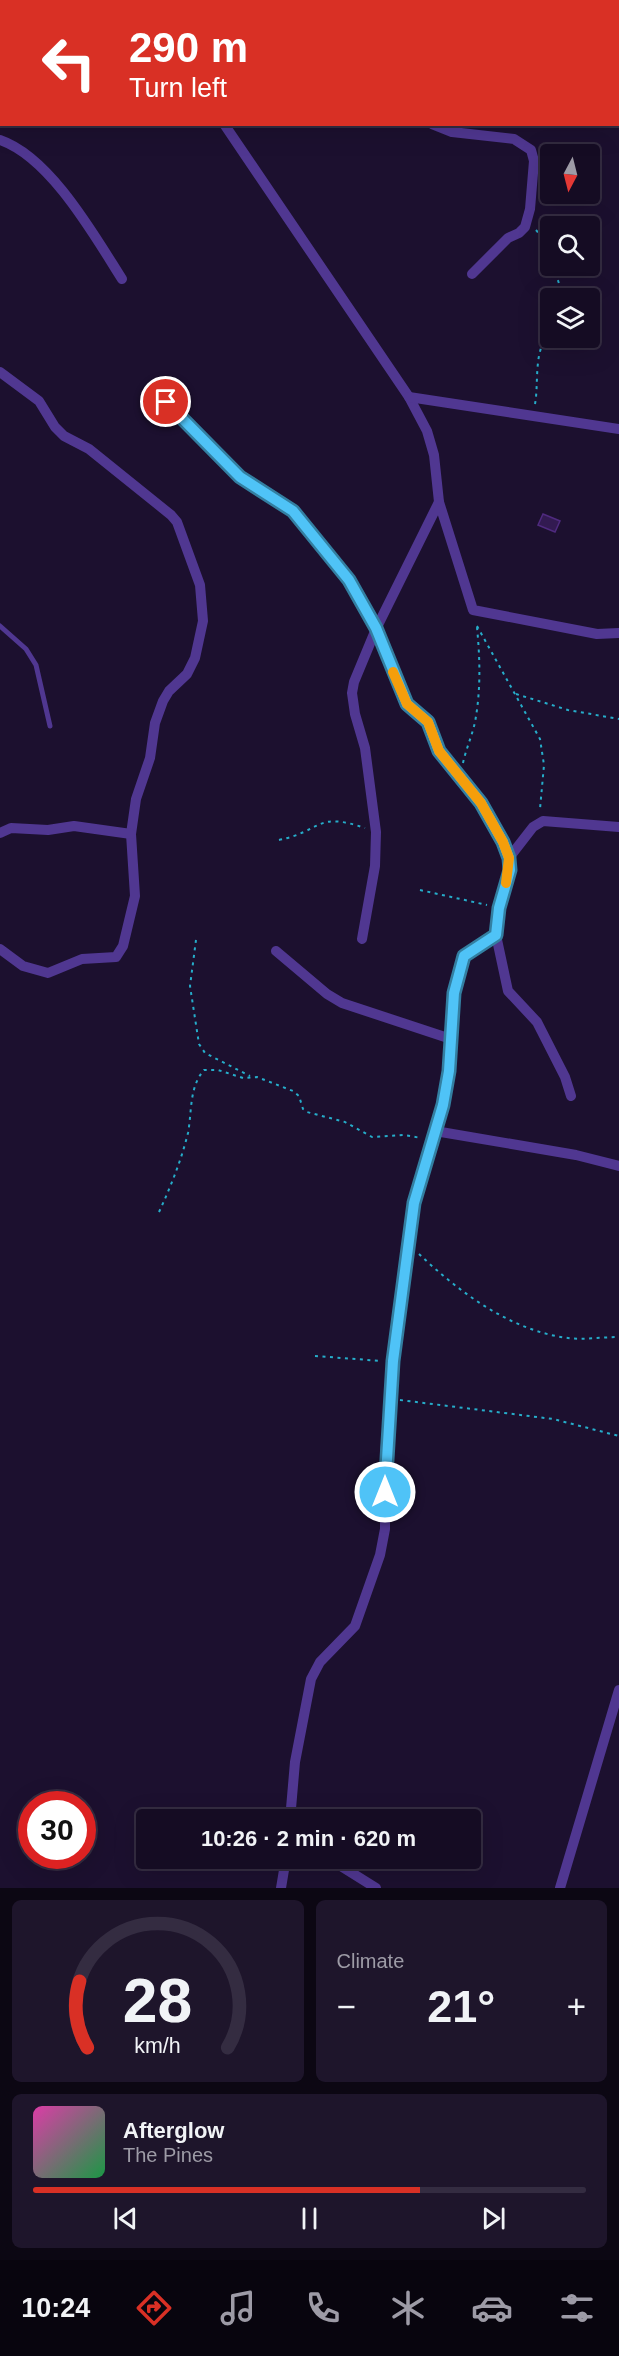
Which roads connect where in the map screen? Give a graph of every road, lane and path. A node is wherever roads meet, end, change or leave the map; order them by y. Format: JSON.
{"nodes":[{"id":1,"x":225,"y":126,"type":"edge"},
{"id":2,"x":437,"y":126,"type":"edge"},
{"id":3,"x":0,"y":140,"type":"edge"},
{"id":4,"x":526,"y":221,"type":"junction"},
{"id":5,"x":540,"y":233,"type":"edge"},
{"id":6,"x":472,"y":274,"type":"dead end"},
{"id":7,"x":122,"y":279,"type":"dead end"},
{"id":8,"x":541,"y":348,"type":"edge"},
{"id":9,"x":0,"y":372,"type":"edge"},
{"id":10,"x":409,"y":397,"type":"junction"},
{"id":11,"x":166,"y":402,"type":"dead end"},
{"id":12,"x":526,"y":416,"type":"junction"},
{"id":13,"x":619,"y":429,"type":"edge"},
{"id":14,"x":439,"y":502,"type":"junction"},
{"id":15,"x":476,"y":612,"type":"junction"},
{"id":16,"x":0,"y":626,"type":"edge"},
{"id":17,"x":477,"y":626,"type":"junction"},
{"id":18,"x":376,"y":628,"type":"junction"},
{"id":19,"x":619,"y":633,"type":"edge"},
{"id":20,"x":516,"y":694,"type":"junction"},
{"id":21,"x":619,"y":719,"type":"edge"},
{"id":22,"x":50,"y":726,"type":"dead end"},
{"id":23,"x":461,"y":775,"type":"junction"},
{"id":24,"x":538,"y":824,"type":"junction"},
{"id":25,"x":619,"y":827,"type":"edge"},
{"id":26,"x":0,"y":832,"type":"edge"},
{"id":27,"x":376,"y":832,"type":"junction"},
{"id":28,"x":131,"y":834,"type":"junction"},
{"id":29,"x":279,"y":840,"type":"dead end"},
{"id":30,"x":509,"y":858,"type":"junction"},
{"id":31,"x":420,"y":890,"type":"dead end"},
{"id":32,"x":499,"y":908,"type":"junction"},
{"id":33,"x":496,"y":935,"type":"junction"},
{"id":34,"x":362,"y":939,"type":"dead end"},
{"id":35,"x":196,"y":940,"type":"dead end"},
{"id":36,"x":0,"y":949,"type":"edge"},
{"id":37,"x":276,"y":951,"type":"dead end"},
{"id":38,"x":451,"y":1039,"type":"junction"},
{"id":39,"x":252,"y":1077,"type":"junction"},
{"id":40,"x":571,"y":1096,"type":"dead end"},
{"id":41,"x":434,"y":1136,"type":"junction"},
{"id":42,"x":619,"y":1166,"type":"edge"},
{"id":43,"x":159,"y":1212,"type":"dead end"},
{"id":44,"x":409,"y":1244,"type":"junction"},
{"id":45,"x":619,"y":1337,"type":"edge"},
{"id":46,"x":315,"y":1356,"type":"dead end"},
{"id":47,"x":393,"y":1361,"type":"junction"},
{"id":48,"x":392,"y":1399,"type":"junction"},
{"id":49,"x":619,"y":1436,"type":"edge"},
{"id":50,"x":619,"y":1690,"type":"edge"},
{"id":51,"x":291,"y":1809,"type":"edge"},
{"id":52,"x":285,"y":1869,"type":"edge"},
{"id":53,"x":346,"y":1869,"type":"edge"},
{"id":54,"x":282,"y":1888,"type":"edge"},
{"id":55,"x":376,"y":1888,"type":"edge"},
{"id":56,"x":560,"y":1888,"type":"edge"}],
"edges":[{"from":1,"to":10,"type":"street"},
{"from":2,"to":4,"type":"street"},
{"from":3,"to":7,"type":"street"},
{"from":4,"to":5,"type":"path"},
{"from":4,"to":6,"type":"street"},
{"from":8,"to":12,"type":"path"},
{"from":9,"to":28,"type":"street"},
{"from":10,"to":12,"type":"street"},
{"from":10,"to":14,"type":"street"},
{"from":11,"to":18,"type":"street"},
{"from":12,"to":13,"type":"street"},
{"from":14,"to":15,"type":"street"},
{"from":14,"to":18,"type":"street"},
{"from":15,"to":17,"type":"path"},
{"from":15,"to":19,"type":"street"},
{"from":16,"to":22,"type":"lane"},
{"from":17,"to":20,"type":"path"},
{"from":17,"to":23,"type":"path"},
{"from":18,"to":23,"type":"street"},
{"from":18,"to":27,"type":"street"},
{"from":20,"to":21,"type":"path"},
{"from":20,"to":24,"type":"path"},
{"from":23,"to":30,"type":"street"},
{"from":24,"to":25,"type":"street"},
{"from":24,"to":30,"type":"street"},
{"from":26,"to":28,"type":"street"},
{"from":27,"to":29,"type":"path"},
{"from":27,"to":34,"type":"street"},
{"from":28,"to":36,"type":"street"},
{"from":30,"to":32,"type":"street"},
{"from":31,"to":32,"type":"path"},
{"from":32,"to":33,"type":"street"},
{"from":33,"to":38,"type":"street"},
{"from":33,"to":40,"type":"street"},
{"from":35,"to":39,"type":"path"},
{"from":37,"to":38,"type":"street"},
{"from":38,"to":41,"type":"street"},
{"from":39,"to":41,"type":"path"},
{"from":39,"to":43,"type":"path"},
{"from":41,"to":42,"type":"street"},
{"from":41,"to":44,"type":"street"},
{"from":44,"to":45,"type":"path"},
{"from":44,"to":47,"type":"street"},
{"from":46,"to":47,"type":"path"},
{"from":47,"to":48,"type":"street"},
{"from":48,"to":49,"type":"path"},
{"from":48,"to":51,"type":"street"},
{"from":50,"to":56,"type":"street"},
{"from":52,"to":54,"type":"street"},
{"from":53,"to":55,"type":"street"}]}
